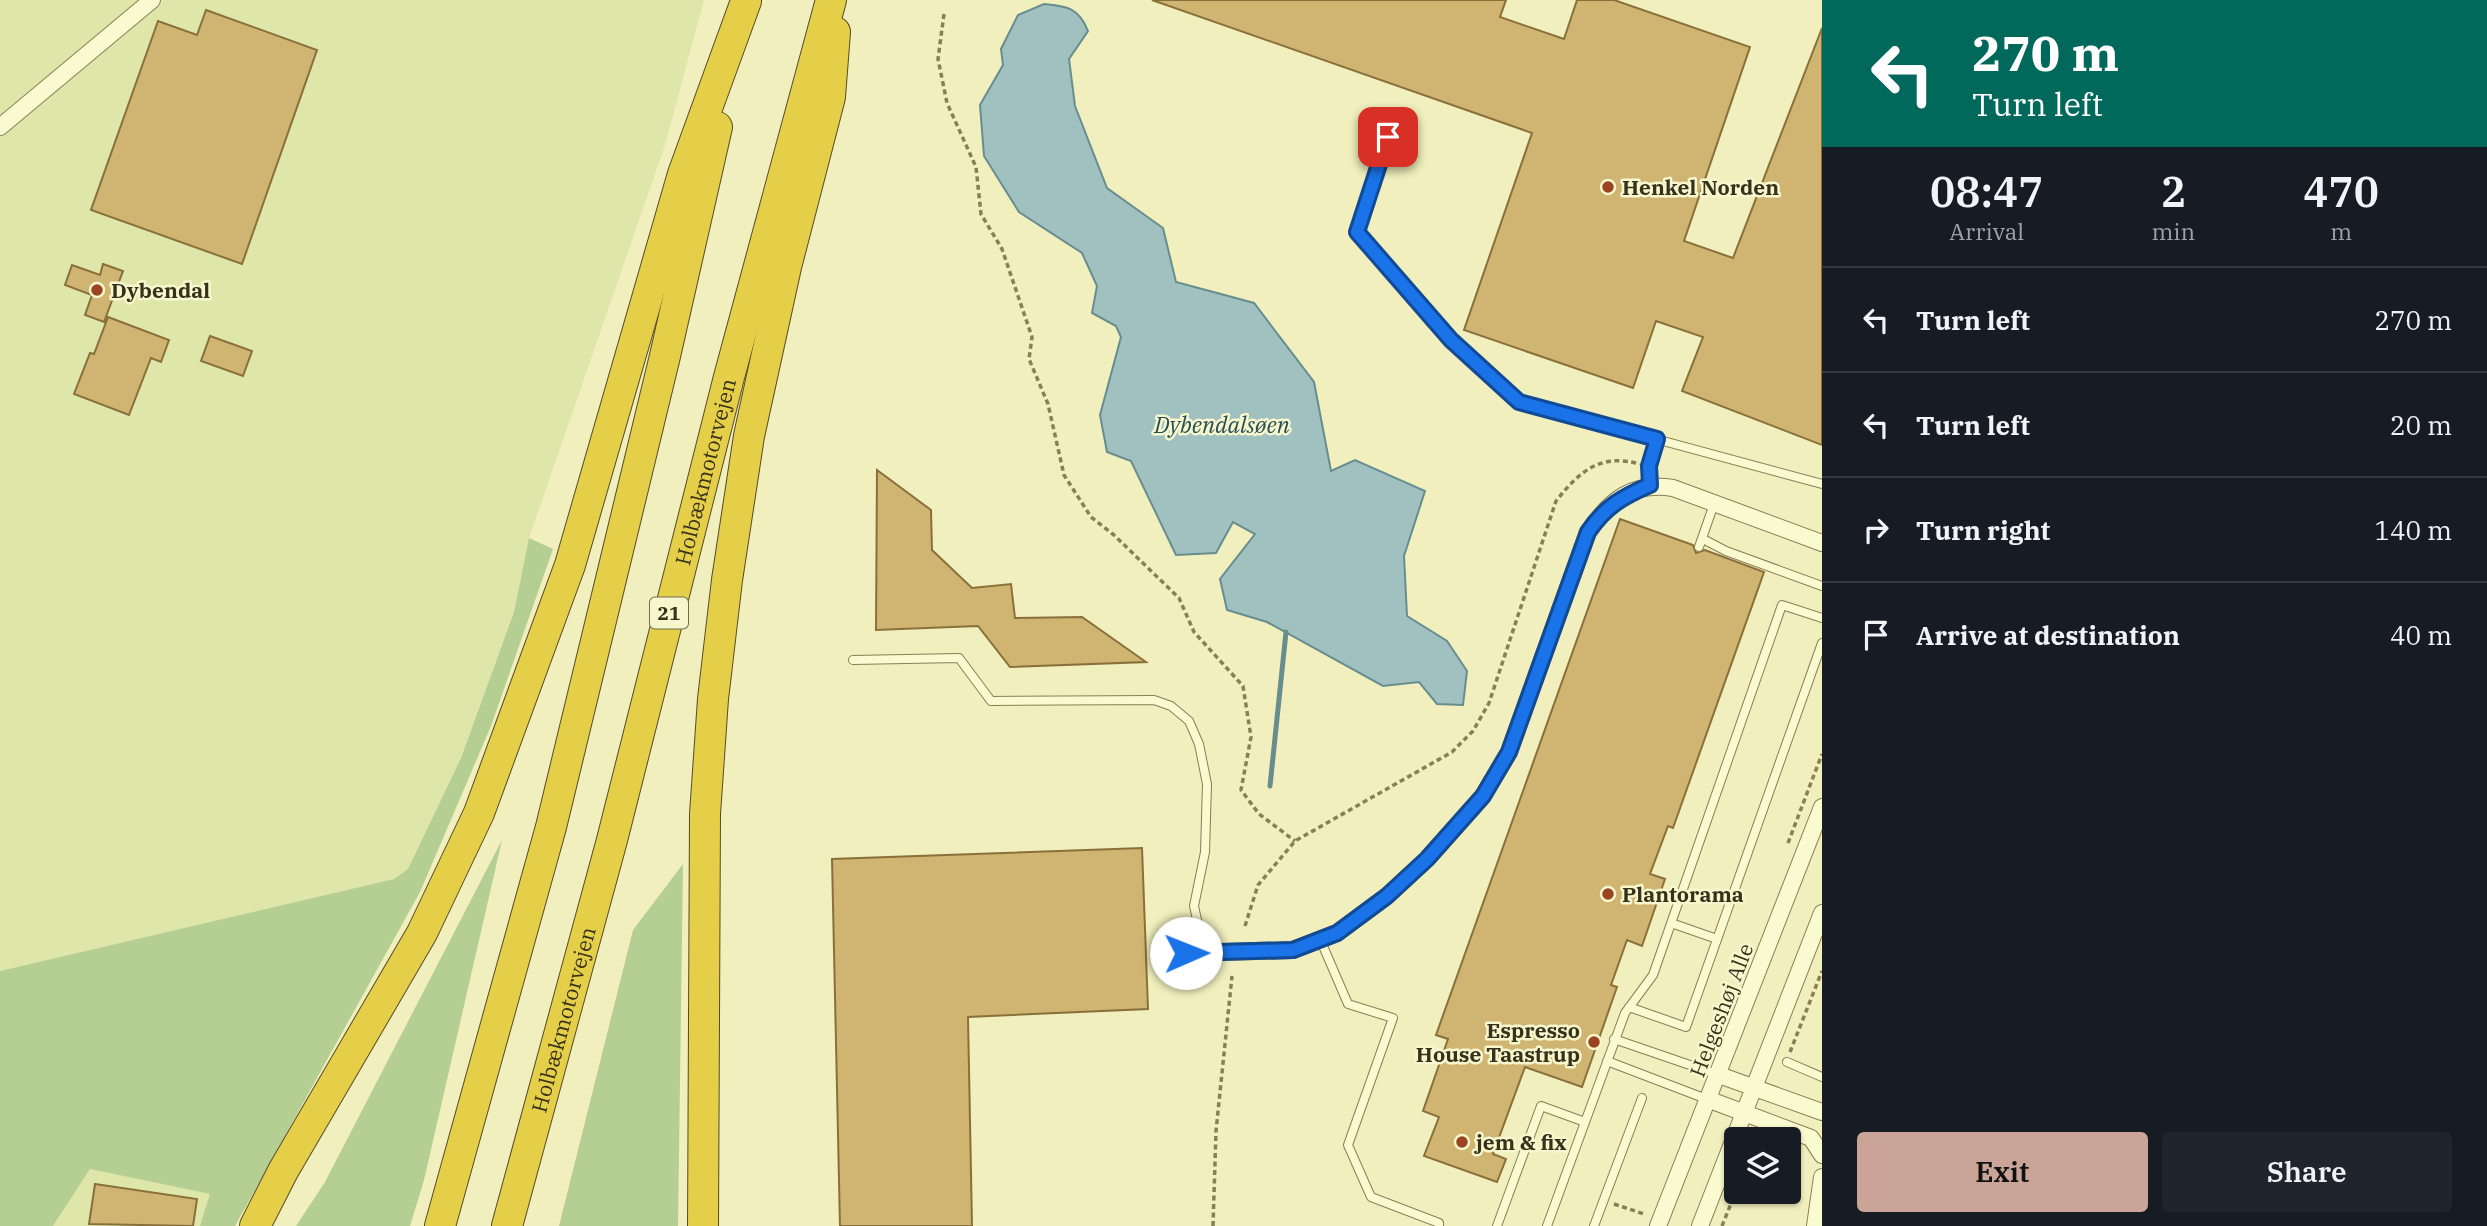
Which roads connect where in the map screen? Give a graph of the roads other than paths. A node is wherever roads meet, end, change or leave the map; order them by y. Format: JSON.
{"nodes":[{"id":1,"x":152,"y":0,"type":"edge"},
{"id":2,"x":746,"y":0,"type":"edge"},
{"id":3,"x":831,"y":0,"type":"edge"},
{"id":4,"x":838,"y":0,"type":"edge"},
{"id":5,"x":0,"y":127,"type":"edge"},
{"id":6,"x":1388,"y":137,"type":"dead end"},
{"id":7,"x":1657,"y":439,"type":"junction"},
{"id":8,"x":1822,"y":484,"type":"edge"},
{"id":9,"x":1650,"y":485,"type":"junction"},
{"id":10,"x":1715,"y":501,"type":"junction"},
{"id":11,"x":1703,"y":539,"type":"junction"},
{"id":12,"x":1822,"y":543,"type":"edge"},
{"id":13,"x":1699,"y":547,"type":"dead end"},
{"id":14,"x":1822,"y":586,"type":"edge"},
{"id":15,"x":1822,"y":618,"type":"edge"},
{"id":16,"x":1822,"y":643,"type":"edge"},
{"id":17,"x":853,"y":660,"type":"dead end"},
{"id":18,"x":1822,"y":807,"type":"edge"},
{"id":19,"x":1822,"y":913,"type":"edge"},
{"id":20,"x":1671,"y":923,"type":"junction"},
{"id":21,"x":1320,"y":939,"type":"junction"},
{"id":22,"x":1717,"y":939,"type":"junction"},
{"id":23,"x":1204,"y":952,"type":"junction"},
{"id":24,"x":1186,"y":953,"type":"dead end"},
{"id":25,"x":1629,"y":1007,"type":"junction"},
{"id":26,"x":1614,"y":1039,"type":"junction"},
{"id":27,"x":1606,"y":1061,"type":"junction"},
{"id":28,"x":1787,"y":1062,"type":"dead end"},
{"id":29,"x":1719,"y":1075,"type":"junction"},
{"id":30,"x":1822,"y":1077,"type":"edge"},
{"id":31,"x":1754,"y":1086,"type":"junction"},
{"id":32,"x":1642,"y":1098,"type":"dead end"},
{"id":33,"x":1710,"y":1100,"type":"junction"},
{"id":34,"x":1822,"y":1112,"type":"edge"},
{"id":35,"x":1743,"y":1113,"type":"junction"},
{"id":36,"x":1585,"y":1122,"type":"junction"},
{"id":37,"x":1822,"y":1156,"type":"edge"},
{"id":38,"x":1822,"y":1177,"type":"edge"},
{"id":39,"x":1819,"y":1225,"type":"edge"},
{"id":40,"x":255,"y":1226,"type":"edge"},
{"id":41,"x":440,"y":1226,"type":"edge"},
{"id":42,"x":507,"y":1226,"type":"edge"},
{"id":43,"x":703,"y":1226,"type":"edge"},
{"id":44,"x":1439,"y":1226,"type":"edge"},
{"id":45,"x":1497,"y":1226,"type":"edge"},
{"id":46,"x":1547,"y":1226,"type":"edge"},
{"id":47,"x":1594,"y":1226,"type":"edge"},
{"id":48,"x":1658,"y":1226,"type":"edge"},
{"id":49,"x":1700,"y":1226,"type":"edge"}],
"edges":[{"from":1,"to":5,"type":"street"},
{"from":2,"to":40,"type":"highway"},
{"from":2,"to":41,"type":"highway"},
{"from":3,"to":42,"type":"highway","name":"Holbækmotorvejen","number":"21"},
{"from":4,"to":43,"type":"highway"},
{"from":6,"to":7,"type":"lane"},
{"from":7,"to":8,"type":"lane"},
{"from":7,"to":9,"type":"lane"},
{"from":9,"to":10,"type":"street"},
{"from":9,"to":21,"type":"street"},
{"from":10,"to":11,"type":"lane"},
{"from":10,"to":12,"type":"street"},
{"from":11,"to":13,"type":"lane"},
{"from":11,"to":14,"type":"lane"},
{"from":15,"to":20,"type":"lane"},
{"from":16,"to":22,"type":"lane"},
{"from":17,"to":23,"type":"lane"},
{"from":18,"to":29,"type":"street","name":"Helgeshøj Alle"},
{"from":19,"to":31,"type":"street"},
{"from":20,"to":22,"type":"lane"},
{"from":20,"to":25,"type":"lane"},
{"from":21,"to":23,"type":"street"},
{"from":21,"to":44,"type":"lane"},
{"from":22,"to":25,"type":"lane"},
{"from":23,"to":24,"type":"street"},
{"from":25,"to":26,"type":"lane"},
{"from":26,"to":27,"type":"lane"},
{"from":26,"to":29,"type":"lane"},
{"from":27,"to":33,"type":"lane"},
{"from":27,"to":36,"type":"lane"},
{"from":28,"to":30,"type":"lane"},
{"from":29,"to":31,"type":"street"},
{"from":29,"to":33,"type":"street","name":"Helgeshøj Alle"},
{"from":31,"to":34,"type":"street"},
{"from":31,"to":35,"type":"street"},
{"from":32,"to":47,"type":"lane"},
{"from":33,"to":35,"type":"street"},
{"from":33,"to":48,"type":"street","name":"Helgeshøj Alle"},
{"from":35,"to":37,"type":"street"},
{"from":35,"to":49,"type":"street"},
{"from":36,"to":45,"type":"lane"},
{"from":36,"to":46,"type":"lane"},
{"from":38,"to":39,"type":"street"}]}
